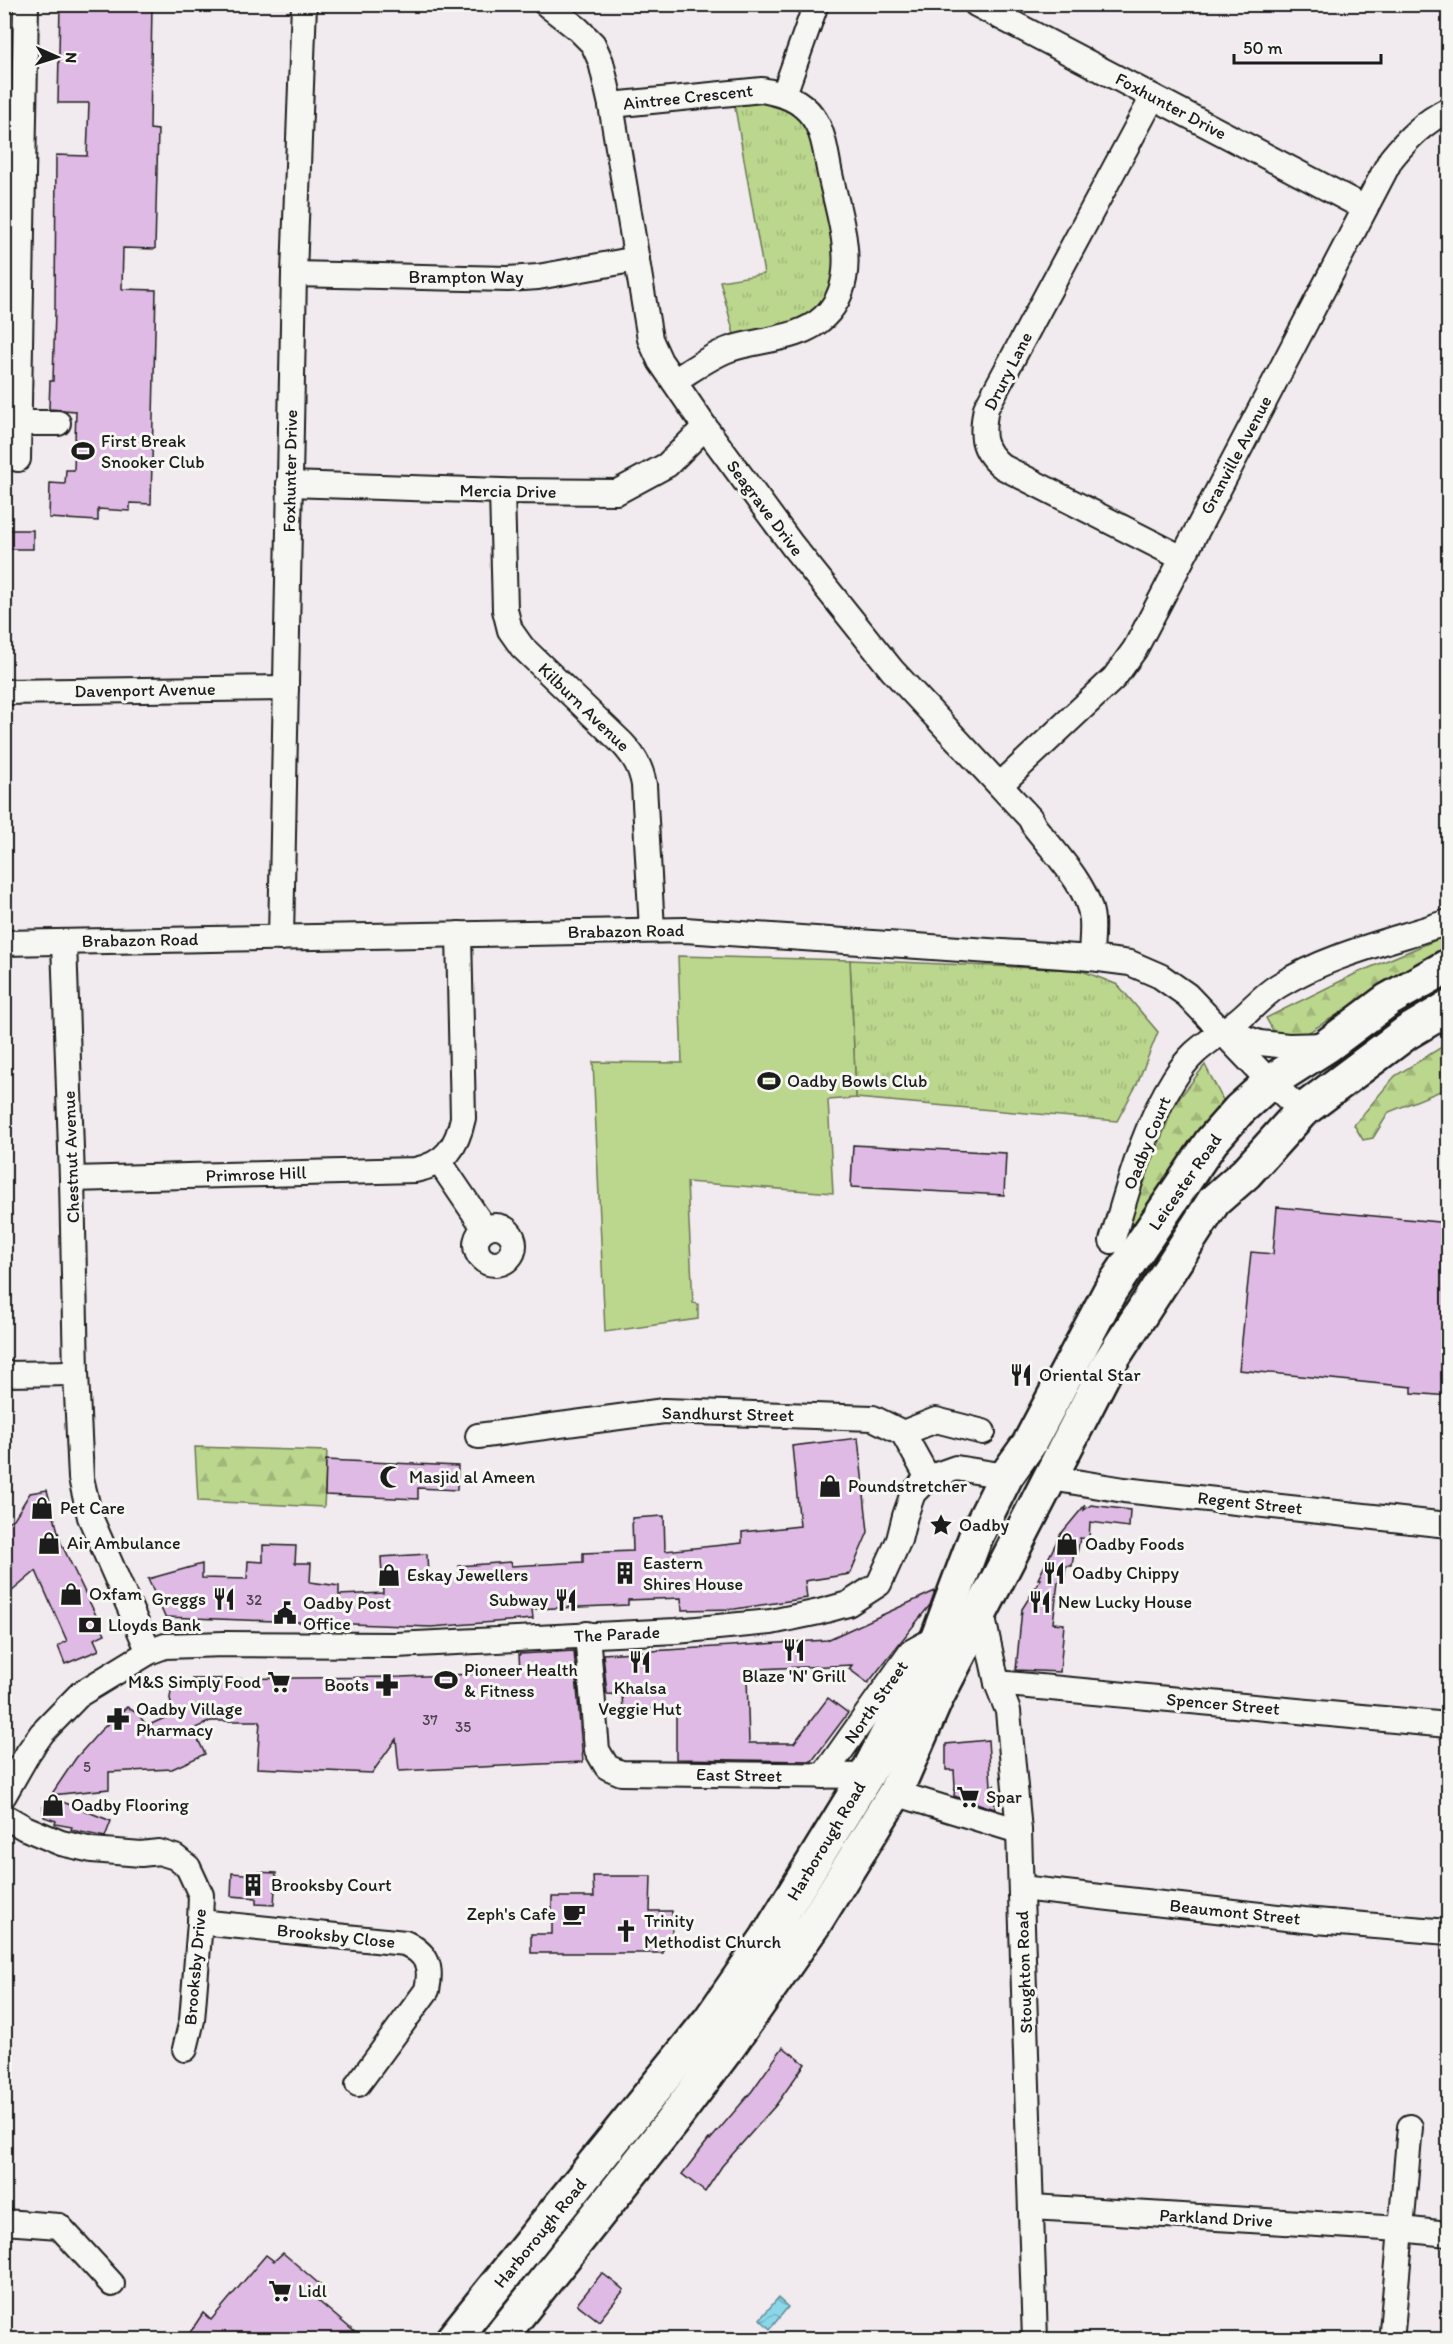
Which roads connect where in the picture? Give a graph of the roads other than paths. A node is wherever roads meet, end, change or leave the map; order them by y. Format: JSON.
{"nodes":[{"id":1,"x":26,"y":4,"type":"edge"},
{"id":2,"x":304,"y":4,"type":"edge"},
{"id":3,"x":546,"y":4,"type":"edge"},
{"id":4,"x":816,"y":4,"type":"edge"},
{"id":5,"x":976,"y":4,"type":"edge"},
{"id":6,"x":784,"y":94,"type":"junction"},
{"id":7,"x":1154,"y":97,"type":"junction"},
{"id":8,"x":611,"y":105,"type":"junction"},
{"id":9,"x":1449,"y":110,"type":"edge"},
{"id":10,"x":14,"y":166,"type":"edge"},
{"id":11,"x":1365,"y":208,"type":"junction"},
{"id":12,"x":637,"y":259,"type":"junction"},
{"id":13,"x":294,"y":274,"type":"junction"},
{"id":14,"x":674,"y":381,"type":"junction"},
{"id":15,"x":19,"y":423,"type":"junction"},
{"id":16,"x":58,"y":423,"type":"dead end"},
{"id":17,"x":705,"y":427,"type":"junction"},
{"id":18,"x":18,"y":459,"type":"dead end"},
{"id":19,"x":289,"y":484,"type":"junction"},
{"id":20,"x":502,"y":491,"type":"junction"},
{"id":21,"x":1182,"y":558,"type":"junction"},
{"id":22,"x":286,"y":688,"type":"junction"},
{"id":23,"x":4,"y":692,"type":"edge"},
{"id":24,"x":1000,"y":785,"type":"junction"},
{"id":25,"x":1449,"y":922,"type":"edge"},
{"id":26,"x":652,"y":930,"type":"junction"},
{"id":27,"x":459,"y":934,"type":"junction"},
{"id":28,"x":281,"y":938,"type":"junction"},
{"id":29,"x":64,"y":942,"type":"junction"},
{"id":30,"x":4,"y":943,"type":"edge"},
{"id":31,"x":1091,"y":958,"type":"junction"},
{"id":32,"x":1449,"y":966,"type":"edge"},
{"id":33,"x":1449,"y":991,"type":"edge"},
{"id":34,"x":1449,"y":1008,"type":"edge"},
{"id":35,"x":1222,"y":1030,"type":"junction"},
{"id":36,"x":1328,"y":1045,"type":"junction"},
{"id":37,"x":1270,"y":1082,"type":"junction"},
{"id":38,"x":1302,"y":1111,"type":"junction"},
{"id":39,"x":439,"y":1161,"type":"junction"},
{"id":40,"x":72,"y":1179,"type":"junction"},
{"id":41,"x":1214,"y":1201,"type":"junction"},
{"id":42,"x":485,"y":1228,"type":"dead end"},
{"id":43,"x":1112,"y":1240,"type":"dead end"},
{"id":44,"x":1110,"y":1291,"type":"junction"},
{"id":45,"x":76,"y":1373,"type":"junction"},
{"id":46,"x":4,"y":1374,"type":"edge"},
{"id":47,"x":982,"y":1432,"type":"dead end"},
{"id":48,"x":903,"y":1433,"type":"junction"},
{"id":49,"x":478,"y":1436,"type":"dead end"},
{"id":50,"x":1006,"y":1476,"type":"junction"},
{"id":51,"x":928,"y":1478,"type":"junction"},
{"id":52,"x":1051,"y":1478,"type":"junction"},
{"id":53,"x":1449,"y":1525,"type":"edge"},
{"id":54,"x":981,"y":1609,"type":"junction"},
{"id":55,"x":587,"y":1634,"type":"junction"},
{"id":56,"x":938,"y":1636,"type":"junction"},
{"id":57,"x":149,"y":1652,"type":"junction"},
{"id":58,"x":997,"y":1683,"type":"junction"},
{"id":59,"x":1449,"y":1725,"type":"edge"},
{"id":60,"x":822,"y":1776,"type":"junction"},
{"id":61,"x":866,"y":1776,"type":"junction"},
{"id":62,"x":895,"y":1793,"type":"junction"},
{"id":63,"x":4,"y":1795,"type":"edge"},
{"id":64,"x":4,"y":1816,"type":"edge"},
{"id":65,"x":1019,"y":1831,"type":"junction"},
{"id":66,"x":1021,"y":1888,"type":"junction"},
{"id":67,"x":200,"y":1922,"type":"junction"},
{"id":68,"x":1449,"y":1932,"type":"edge"},
{"id":69,"x":185,"y":2049,"type":"dead end"},
{"id":70,"x":358,"y":2084,"type":"dead end"},
{"id":71,"x":1410,"y":2127,"type":"dead end"},
{"id":72,"x":1032,"y":2207,"type":"junction"},
{"id":73,"x":4,"y":2222,"type":"edge"},
{"id":74,"x":1401,"y":2229,"type":"junction"},
{"id":75,"x":1449,"y":2234,"type":"edge"},
{"id":76,"x":112,"y":2284,"type":"dead end"},
{"id":77,"x":1392,"y":2331,"type":"dead end"},
{"id":78,"x":452,"y":2340,"type":"edge"},
{"id":79,"x":498,"y":2340,"type":"edge"},
{"id":80,"x":1035,"y":2340,"type":"edge"}],
"edges":[{"from":1,"to":10,"type":"street"},
{"from":2,"to":13,"type":"street","name":"Foxhunter Drive"},
{"from":3,"to":8,"type":"street","name":"Seagrave Drive"},
{"from":4,"to":6,"type":"street"},
{"from":5,"to":7,"type":"street","name":"Foxhunter Drive"},
{"from":6,"to":8,"type":"street","name":"Aintree Crescent"},
{"from":6,"to":14,"type":"street"},
{"from":7,"to":11,"type":"street","name":"Foxhunter Drive"},
{"from":7,"to":21,"type":"street","name":"Drury Lane"},
{"from":8,"to":12,"type":"street","name":"Seagrave Drive"},
{"from":9,"to":11,"type":"street","name":"Granville Avenue"},
{"from":10,"to":15,"type":"street"},
{"from":11,"to":21,"type":"street","name":"Granville Avenue"},
{"from":12,"to":13,"type":"street","name":"Brampton Way"},
{"from":12,"to":14,"type":"street","name":"Seagrave Drive"},
{"from":13,"to":19,"type":"street","name":"Foxhunter Drive"},
{"from":14,"to":17,"type":"street","name":"Seagrave Drive"},
{"from":15,"to":16,"type":"street"},
{"from":15,"to":18,"type":"street"},
{"from":17,"to":20,"type":"street","name":"Mercia Drive"},
{"from":17,"to":24,"type":"street","name":"Seagrave Drive"},
{"from":19,"to":20,"type":"street","name":"Mercia Drive"},
{"from":19,"to":22,"type":"street","name":"Foxhunter Drive"},
{"from":20,"to":26,"type":"street","name":"Kilburn Avenue"},
{"from":21,"to":24,"type":"street","name":"Granville Avenue"},
{"from":22,"to":23,"type":"street","name":"Davenport Avenue"},
{"from":22,"to":28,"type":"street","name":"Foxhunter Drive"},
{"from":24,"to":31,"type":"street","name":"Seagrave Drive"},
{"from":25,"to":35,"type":"street","name":"Oadby Court"},
{"from":26,"to":27,"type":"street","name":"Brabazon Road"},
{"from":26,"to":31,"type":"street","name":"Brabazon Road"},
{"from":27,"to":28,"type":"street","name":"Brabazon Road"},
{"from":27,"to":39,"type":"street"},
{"from":28,"to":29,"type":"street","name":"Brabazon Road"},
{"from":29,"to":30,"type":"street","name":"Brabazon Road"},
{"from":29,"to":40,"type":"street","name":"Chestnut Avenue"},
{"from":31,"to":35,"type":"street","name":"Brabazon Road"},
{"from":32,"to":36,"type":"highway","name":"Leicester Road"},
{"from":33,"to":37,"type":"highway"},
{"from":34,"to":38,"type":"highway","name":"Leicester Road"},
{"from":35,"to":36,"type":"street","name":"Brabazon Road"},
{"from":35,"to":37,"type":"street","name":"Brabazon Road"},
{"from":35,"to":43,"type":"street","name":"Oadby Court"},
{"from":36,"to":37,"type":"highway","name":"Leicester Road"},
{"from":37,"to":38,"type":"street","name":"Brabazon Road"},
{"from":37,"to":44,"type":"highway","name":"Leicester Road"},
{"from":38,"to":41,"type":"highway","name":"Leicester Road"},
{"from":38,"to":44,"type":"highway"},
{"from":39,"to":40,"type":"street","name":"Primrose Hill"},
{"from":39,"to":42,"type":"street"},
{"from":40,"to":45,"type":"street","name":"Chestnut Avenue"},
{"from":41,"to":50,"type":"highway"},
{"from":41,"to":52,"type":"highway","name":"Leicester Road"},
{"from":44,"to":50,"type":"highway","name":"Leicester Road"},
{"from":45,"to":46,"type":"street"},
{"from":45,"to":57,"type":"street","name":"Chestnut Avenue"},
{"from":47,"to":48,"type":"street"},
{"from":48,"to":49,"type":"street","name":"Sandhurst Street"},
{"from":48,"to":51,"type":"street"},
{"from":50,"to":51,"type":"street"},
{"from":50,"to":52,"type":"highway"},
{"from":50,"to":56,"type":"highway","name":"Harborough Road"},
{"from":51,"to":55,"type":"street","name":"The Parade"},
{"from":52,"to":53,"type":"street","name":"Regent Street"},
{"from":52,"to":54,"type":"highway","name":"Harborough Road"},
{"from":52,"to":56,"type":"highway"},
{"from":54,"to":58,"type":"street","name":"Stoughton Road"},
{"from":54,"to":62,"type":"highway","name":"Harborough Road"},
{"from":55,"to":57,"type":"street","name":"The Parade"},
{"from":55,"to":60,"type":"street","name":"East Street"},
{"from":56,"to":60,"type":"street","name":"North Street"},
{"from":56,"to":61,"type":"highway","name":"Harborough Road"},
{"from":57,"to":63,"type":"street"},
{"from":58,"to":59,"type":"street","name":"Spencer Street"},
{"from":58,"to":65,"type":"street","name":"Stoughton Road"},
{"from":60,"to":61,"type":"street","name":"East Street"},
{"from":61,"to":62,"type":"highway"},
{"from":61,"to":78,"type":"highway","name":"Harborough Road"},
{"from":62,"to":65,"type":"street"},
{"from":62,"to":79,"type":"highway","name":"Harborough Road"},
{"from":64,"to":67,"type":"street","name":"Brooksby Drive"},
{"from":65,"to":66,"type":"street","name":"Stoughton Road"},
{"from":66,"to":68,"type":"street","name":"Beaumont Street"},
{"from":66,"to":72,"type":"street","name":"Stoughton Road"},
{"from":67,"to":69,"type":"street","name":"Brooksby Drive"},
{"from":67,"to":70,"type":"street","name":"Brooksby Close"},
{"from":71,"to":74,"type":"street"},
{"from":72,"to":74,"type":"street","name":"Parkland Drive"},
{"from":72,"to":80,"type":"street","name":"Stoughton Road"},
{"from":73,"to":76,"type":"street"},
{"from":74,"to":75,"type":"street","name":"Parkland Drive"},
{"from":74,"to":77,"type":"street"}]}
